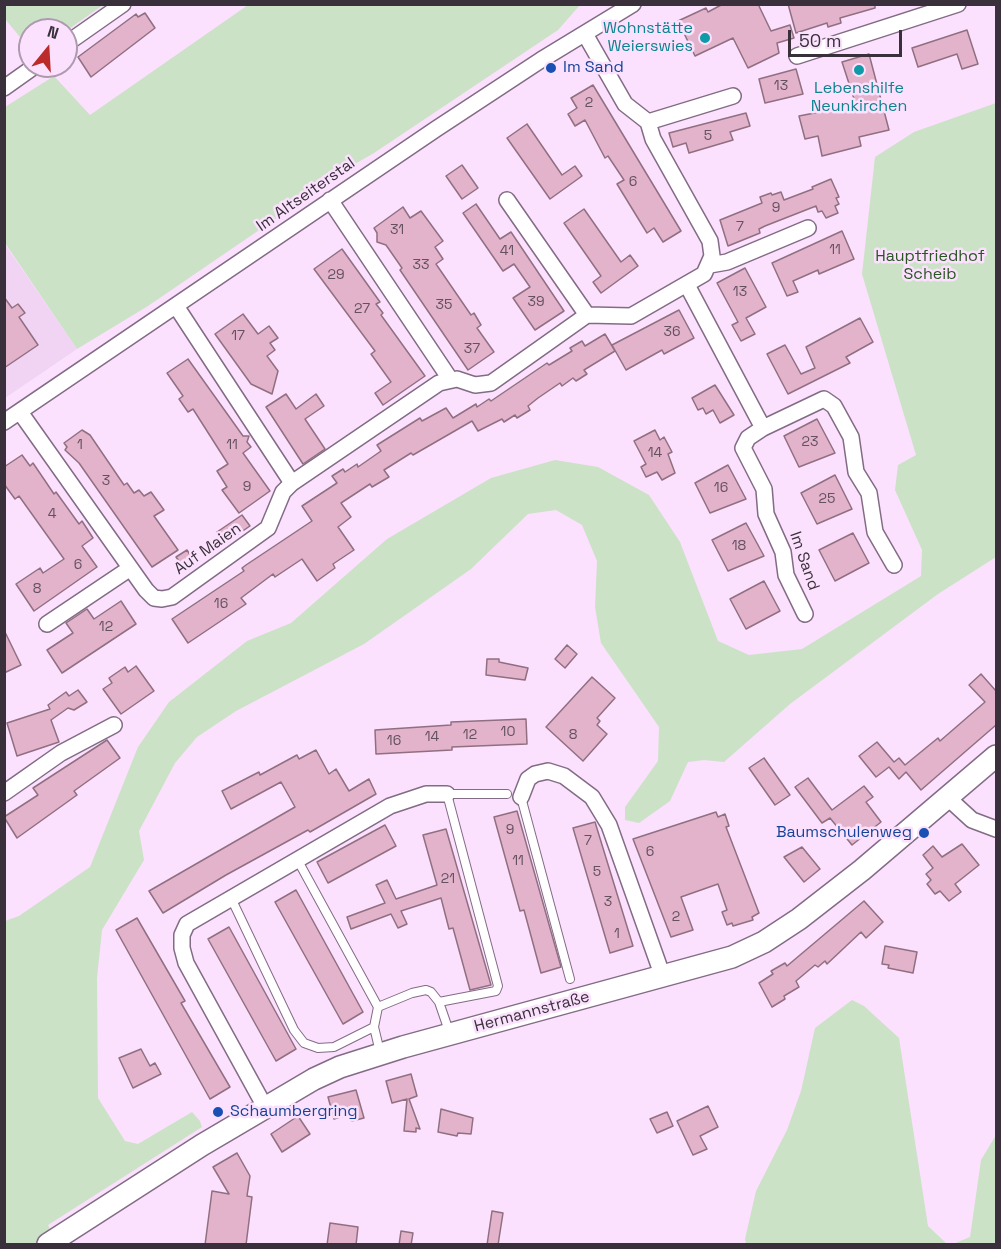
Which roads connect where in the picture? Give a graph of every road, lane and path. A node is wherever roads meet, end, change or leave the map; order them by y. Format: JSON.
{"nodes":[{"id":1,"x":123,"y":4,"type":"edge"},
{"id":2,"x":633,"y":4,"type":"edge"},
{"id":3,"x":958,"y":4,"type":"edge"},
{"id":4,"x":585,"y":34,"type":"junction"},
{"id":5,"x":78,"y":36,"type":"edge"},
{"id":6,"x":797,"y":56,"type":"dead end"},
{"id":7,"x":18,"y":78,"type":"edge"},
{"id":8,"x":4,"y":88,"type":"edge"},
{"id":9,"x":733,"y":96,"type":"dead end"},
{"id":10,"x":648,"y":122,"type":"junction"},
{"id":11,"x":330,"y":200,"type":"junction"},
{"id":12,"x":507,"y":200,"type":"dead end"},
{"id":13,"x":808,"y":228,"type":"dead end"},
{"id":14,"x":710,"y":265,"type":"junction"},
{"id":15,"x":687,"y":285,"type":"junction"},
{"id":16,"x":176,"y":306,"type":"junction"},
{"id":17,"x":587,"y":315,"type":"junction"},
{"id":18,"x":450,"y":379,"type":"junction"},
{"id":19,"x":20,"y":412,"type":"junction"},
{"id":20,"x":4,"y":422,"type":"edge"},
{"id":21,"x":764,"y":428,"type":"junction"},
{"id":22,"x":292,"y":483,"type":"junction"},
{"id":23,"x":894,"y":565,"type":"dead end"},
{"id":24,"x":129,"y":569,"type":"junction"},
{"id":25,"x":805,"y":614,"type":"dead end"},
{"id":26,"x":47,"y":624,"type":"dead end"},
{"id":27,"x":114,"y":724,"type":"dead end"},
{"id":28,"x":996,"y":756,"type":"edge"},
{"id":29,"x":6,"y":788,"type":"edge"},
{"id":30,"x":447,"y":794,"type":"junction"},
{"id":31,"x":514,"y":796,"type":"junction"},
{"id":32,"x":948,"y":798,"type":"junction"},
{"id":33,"x":996,"y":829,"type":"edge"},
{"id":34,"x":297,"y":859,"type":"junction"},
{"id":35,"x":231,"y":898,"type":"junction"},
{"id":36,"x":663,"y":976,"type":"junction"},
{"id":37,"x":570,"y":979,"type":"dead end"},
{"id":38,"x":438,"y":1002,"type":"junction"},
{"id":39,"x":378,"y":1007,"type":"junction"},
{"id":40,"x":374,"y":1027,"type":"junction"},
{"id":41,"x":450,"y":1034,"type":"junction"},
{"id":42,"x":380,"y":1054,"type":"junction"},
{"id":43,"x":265,"y":1107,"type":"junction"},
{"id":44,"x":48,"y":1245,"type":"edge"}],
"edges":[{"from":1,"to":5,"type":"street"},
{"from":2,"to":4,"type":"street","name":"Im Altseiterstal"},
{"from":3,"to":6,"type":"street"},
{"from":4,"to":10,"type":"street"},
{"from":4,"to":11,"type":"street","name":"Im Altseiterstal"},
{"from":7,"to":8,"type":"street"},
{"from":9,"to":10,"type":"street"},
{"from":10,"to":14,"type":"street"},
{"from":11,"to":16,"type":"street","name":"Im Altseiterstal"},
{"from":11,"to":18,"type":"street"},
{"from":12,"to":17,"type":"street"},
{"from":13,"to":14,"type":"street"},
{"from":14,"to":15,"type":"street"},
{"from":15,"to":17,"type":"street"},
{"from":15,"to":21,"type":"street"},
{"from":16,"to":19,"type":"street","name":"Im Altseiterstal"},
{"from":16,"to":22,"type":"street"},
{"from":17,"to":18,"type":"street"},
{"from":18,"to":22,"type":"street","name":"Auf Maien"},
{"from":19,"to":20,"type":"street","name":"Im Altseiterstal"},
{"from":19,"to":24,"type":"street","name":"Auf Maien"},
{"from":21,"to":23,"type":"street","name":"Im Sand"},
{"from":21,"to":25,"type":"street","name":"Im Sand"},
{"from":22,"to":24,"type":"street","name":"Auf Maien"},
{"from":24,"to":26,"type":"street"},
{"from":27,"to":29,"type":"street"},
{"from":28,"to":32,"type":"street","name":"Hermannstraße"},
{"from":30,"to":31,"type":"lane"},
{"from":30,"to":34,"type":"street"},
{"from":30,"to":38,"type":"lane"},
{"from":31,"to":36,"type":"street"},
{"from":31,"to":37,"type":"lane"},
{"from":32,"to":33,"type":"street"},
{"from":32,"to":36,"type":"street","name":"Hermannstraße"},
{"from":34,"to":35,"type":"street"},
{"from":34,"to":39,"type":"lane"},
{"from":35,"to":40,"type":"lane"},
{"from":35,"to":43,"type":"street"},
{"from":36,"to":41,"type":"street","name":"Hermannstraße"},
{"from":38,"to":39,"type":"lane"},
{"from":38,"to":41,"type":"lane"},
{"from":39,"to":40,"type":"lane"},
{"from":40,"to":42,"type":"lane"},
{"from":41,"to":42,"type":"street","name":"Hermannstraße"},
{"from":42,"to":43,"type":"street","name":"Hermannstraße"},
{"from":43,"to":44,"type":"street","name":"Hermannstraße"}]}
